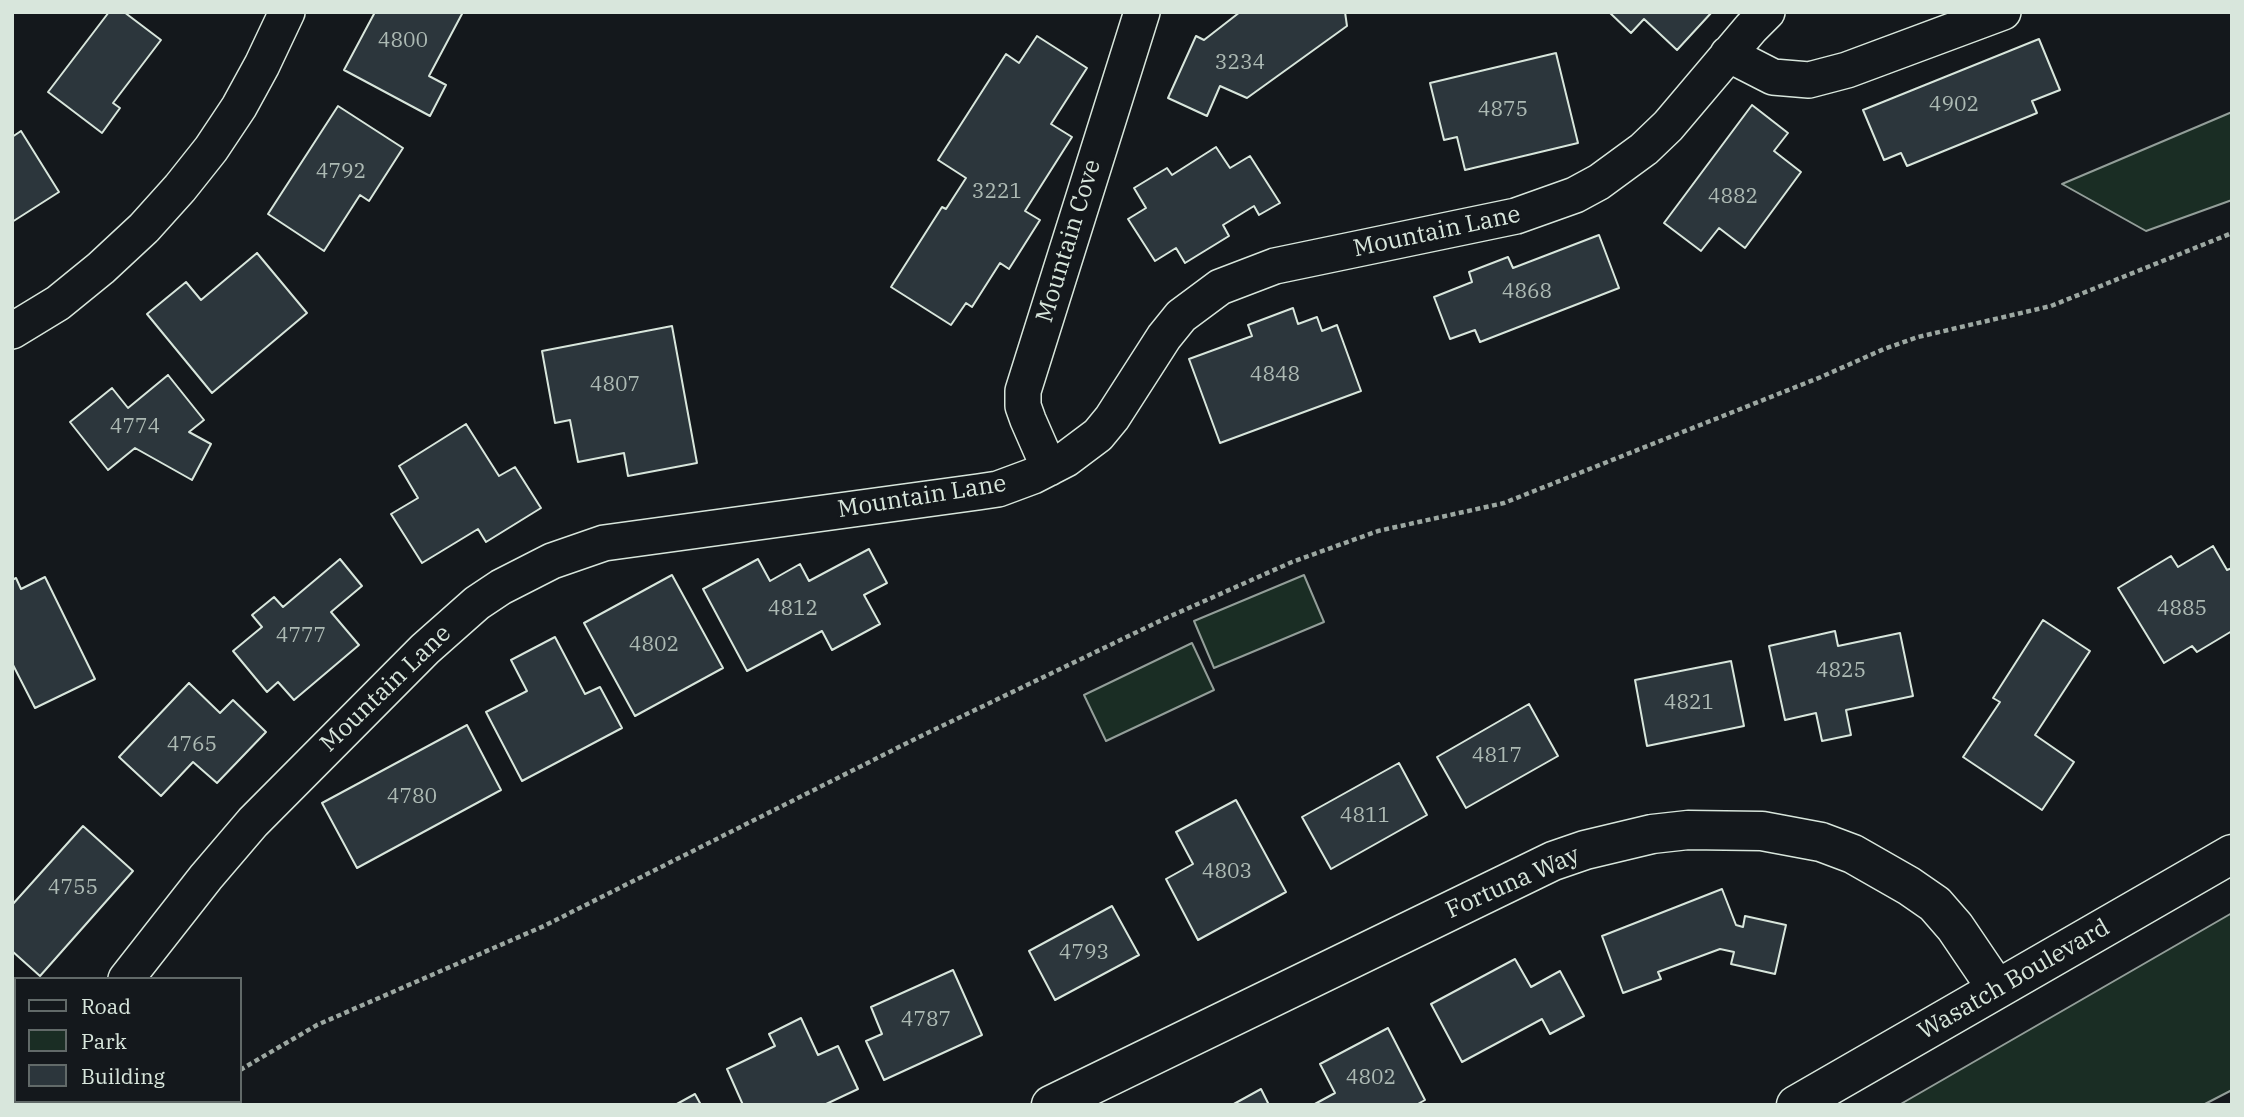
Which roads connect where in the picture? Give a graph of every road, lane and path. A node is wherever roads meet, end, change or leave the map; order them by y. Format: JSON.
{"nodes":[{"id":1,"x":287,"y":12,"type":"edge"},
{"id":2,"x":1142,"y":12,"type":"edge"},
{"id":3,"x":1767,"y":12,"type":"edge"},
{"id":4,"x":2003,"y":12,"type":"edge"},
{"id":5,"x":1728,"y":54,"type":"junction"},
{"id":6,"x":2232,"y":233,"type":"edge"},
{"id":7,"x":12,"y":331,"type":"edge"},
{"id":8,"x":1049,"y":468,"type":"junction"},
{"id":9,"x":2232,"y":854,"type":"edge"},
{"id":10,"x":127,"y":977,"type":"edge"},
{"id":11,"x":1997,"y":989,"type":"junction"},
{"id":12,"x":242,"y":1069,"type":"edge"},
{"id":13,"x":1051,"y":1105,"type":"edge"},
{"id":14,"x":1796,"y":1105,"type":"edge"}],
"edges":[{"from":1,"to":7,"type":"street"},
{"from":2,"to":8,"type":"street","name":"Mountain Cove"},
{"from":3,"to":5,"type":"street","name":"Mountain Lane"},
{"from":4,"to":5,"type":"street"},
{"from":5,"to":8,"type":"street","name":"Mountain Lane"},
{"from":6,"to":12,"type":"path"},
{"from":8,"to":10,"type":"street","name":"Mountain Lane"},
{"from":9,"to":11,"type":"street","name":"Wasatch Boulevard"},
{"from":11,"to":13,"type":"street","name":"Fortuna Way"},
{"from":11,"to":14,"type":"street","name":"Wasatch Boulevard"}]}
